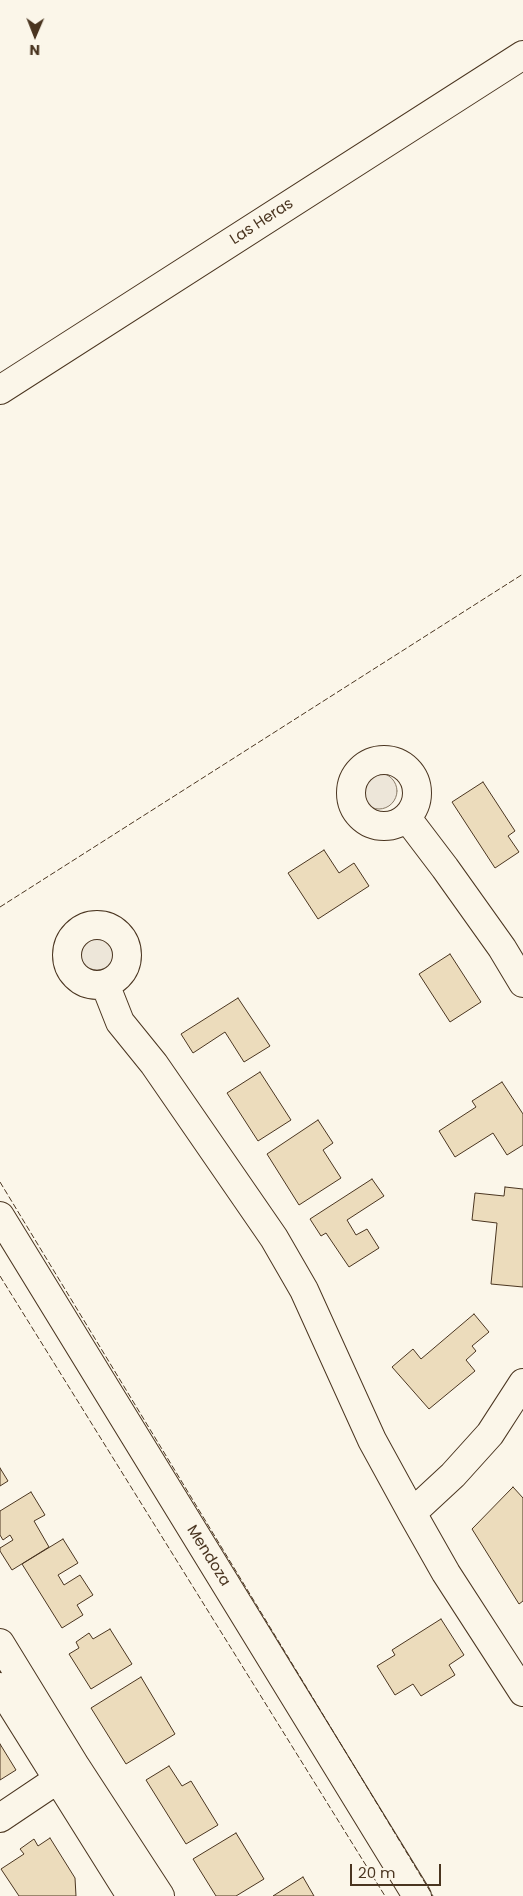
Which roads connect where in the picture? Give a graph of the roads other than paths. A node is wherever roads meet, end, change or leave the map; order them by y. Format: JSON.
{"nodes":[{"id":1,"x":523,"y":55,"type":"edge"},
{"id":2,"x":0,"y":390,"type":"edge"},
{"id":3,"x":407,"y":818,"type":"dead end"},
{"id":4,"x":523,"y":983,"type":"edge"},
{"id":5,"x":104,"y":984,"type":"dead end"},
{"id":6,"x":0,"y":1216,"type":"edge"},
{"id":7,"x":523,"y":1383,"type":"edge"},
{"id":8,"x":412,"y":1513,"type":"junction"},
{"id":9,"x":0,"y":1643,"type":"edge"},
{"id":10,"x":0,"y":1686,"type":"edge"},
{"id":11,"x":523,"y":1692,"type":"edge"},
{"id":12,"x":67,"y":1773,"type":"junction"},
{"id":13,"x":0,"y":1818,"type":"edge"},
{"id":14,"x":131,"y":1896,"type":"edge"},
{"id":15,"x":160,"y":1896,"type":"edge"},
{"id":16,"x":417,"y":1896,"type":"edge"}],
"edges":[{"from":1,"to":2,"type":"street","name":"Las Heras"},
{"from":3,"to":4,"type":"street"},
{"from":5,"to":8,"type":"street"},
{"from":6,"to":16,"type":"street","name":"Mendoza"},
{"from":7,"to":8,"type":"street"},
{"from":8,"to":11,"type":"street"},
{"from":9,"to":12,"type":"street"},
{"from":10,"to":12,"type":"street"},
{"from":12,"to":13,"type":"street"},
{"from":12,"to":14,"type":"street"},
{"from":12,"to":15,"type":"street"}]}
